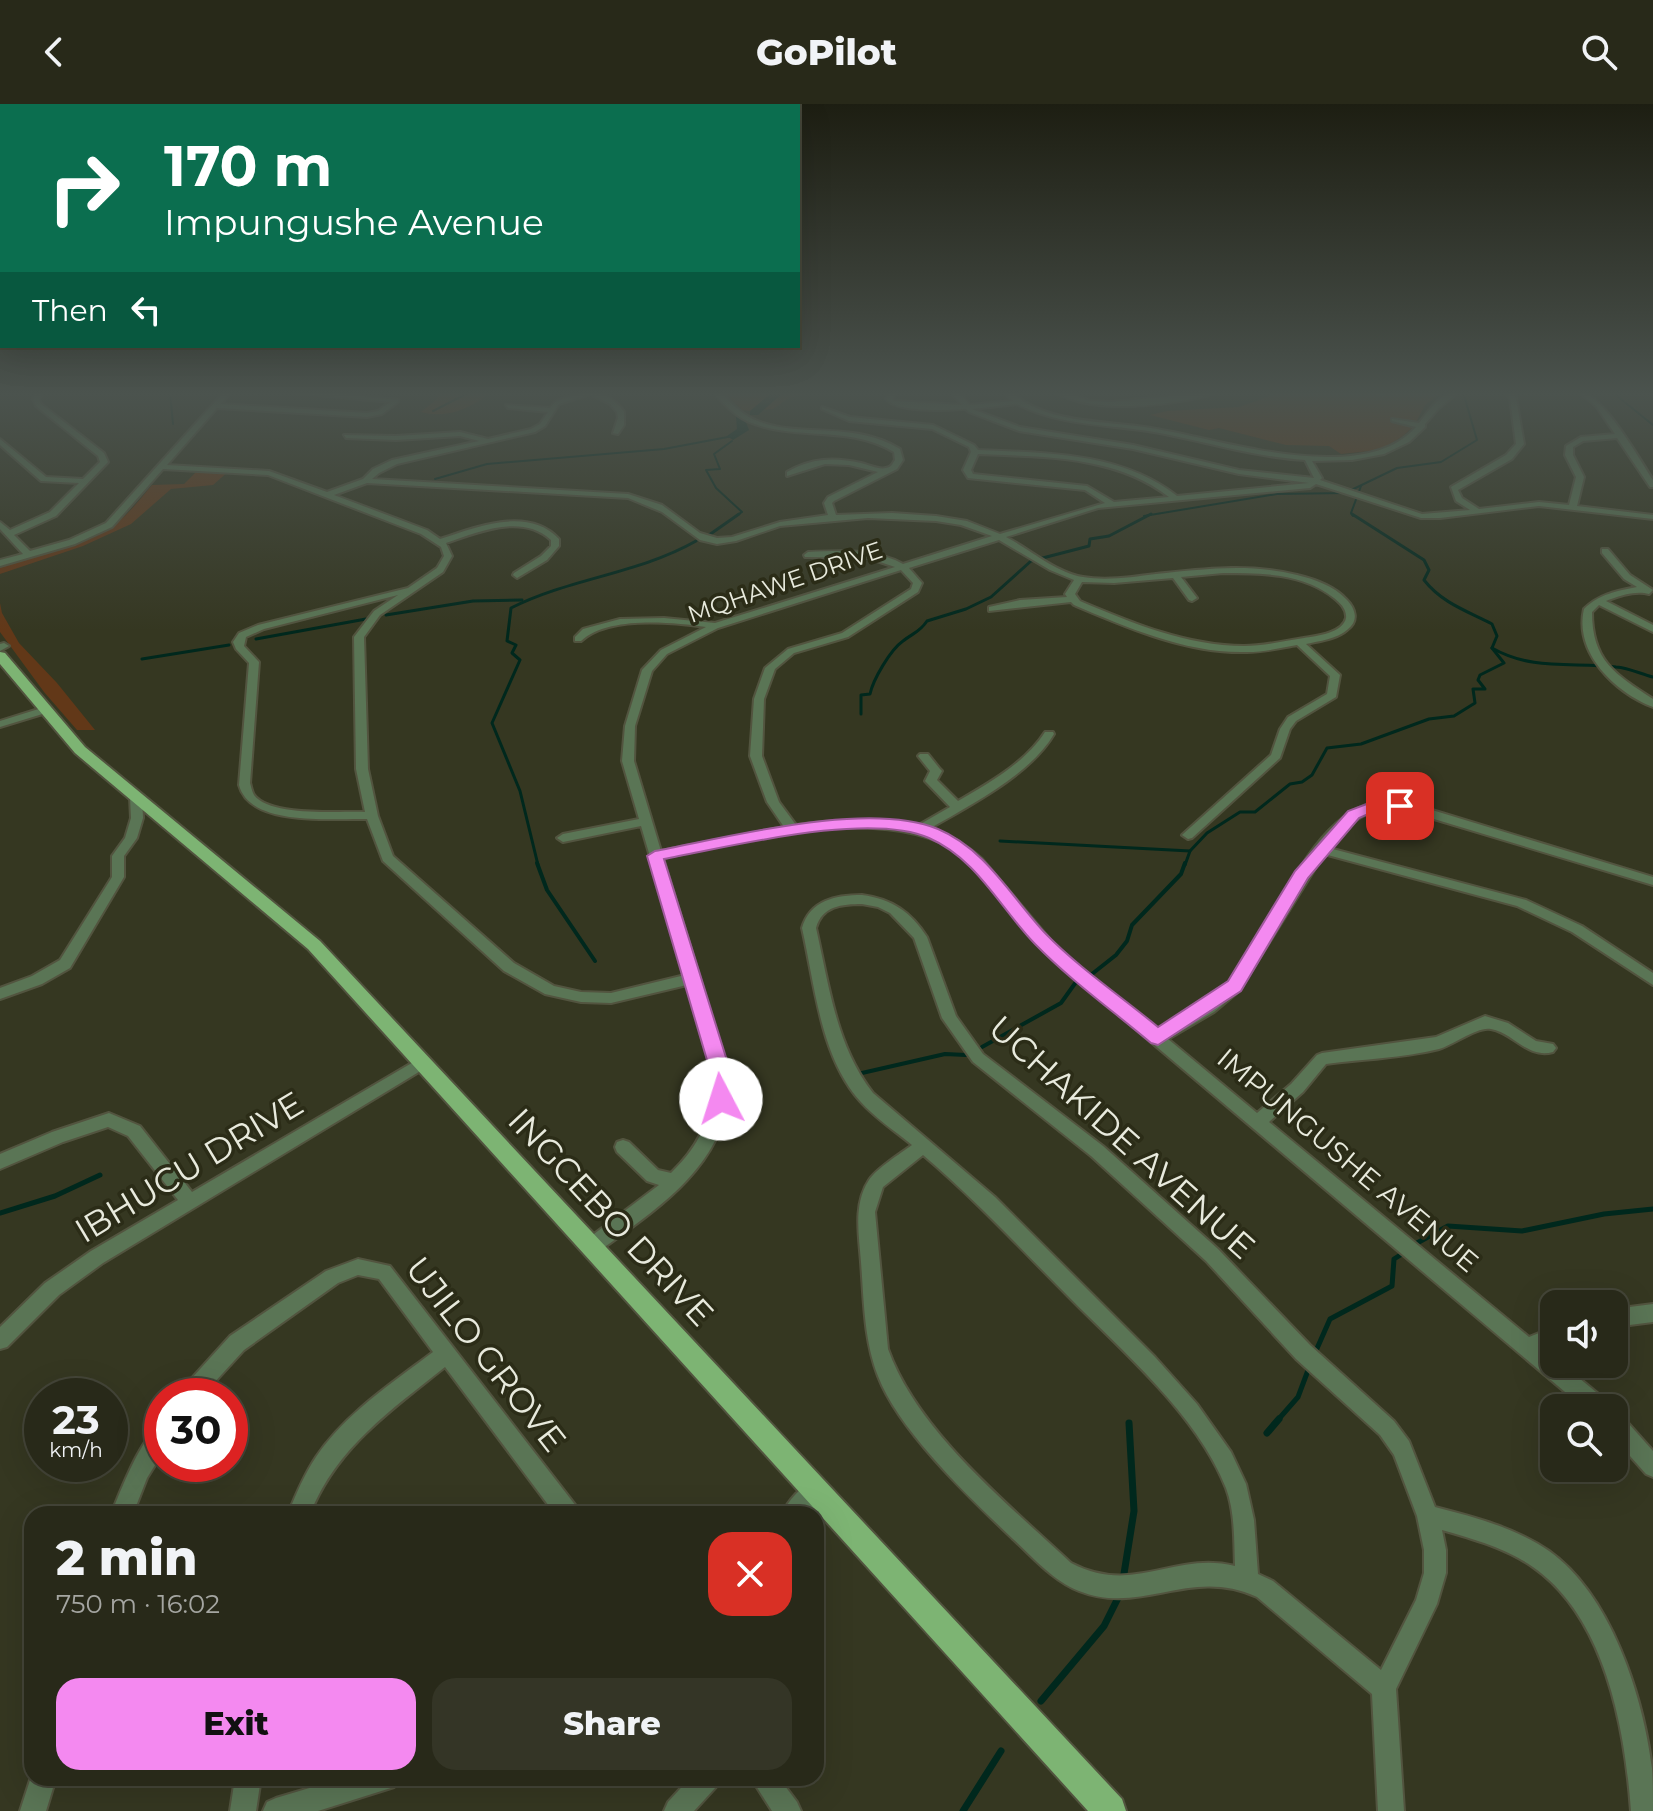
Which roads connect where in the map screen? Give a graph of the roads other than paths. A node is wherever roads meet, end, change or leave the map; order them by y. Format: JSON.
{"nodes":[{"id":1,"x":36,"y":472,"type":"edge"},
{"id":2,"x":95,"y":472,"type":"edge"},
{"id":3,"x":158,"y":472,"type":"edge"},
{"id":4,"x":264,"y":472,"type":"edge"},
{"id":5,"x":375,"y":472,"type":"edge"},
{"id":6,"x":794,"y":472,"type":"edge"},
{"id":7,"x":886,"y":472,"type":"edge"},
{"id":8,"x":968,"y":472,"type":"edge"},
{"id":9,"x":1132,"y":472,"type":"edge"},
{"id":10,"x":1238,"y":472,"type":"edge"},
{"id":11,"x":1313,"y":472,"type":"edge"},
{"id":12,"x":1484,"y":472,"type":"edge"},
{"id":13,"x":1577,"y":472,"type":"edge"},
{"id":14,"x":790,"y":474,"type":"dead end"},
{"id":15,"x":85,"y":481,"type":"junction"},
{"id":16,"x":366,"y":481,"type":"junction"},
{"id":17,"x":1317,"y":481,"type":"junction"},
{"id":18,"x":327,"y":495,"type":"junction"},
{"id":19,"x":1175,"y":498,"type":"junction"},
{"id":20,"x":1111,"y":503,"type":"junction"},
{"id":21,"x":1573,"y":506,"type":"junction"},
{"id":22,"x":1477,"y":511,"type":"junction"},
{"id":23,"x":1653,"y":517,"type":"edge"},
{"id":24,"x":833,"y":519,"type":"junction"},
{"id":25,"x":0,"y":524,"type":"edge"},
{"id":26,"x":9,"y":534,"type":"junction"},
{"id":27,"x":997,"y":537,"type":"junction"},
{"id":28,"x":440,"y":542,"type":"junction"},
{"id":29,"x":1605,"y":551,"type":"dead end"},
{"id":30,"x":29,"y":555,"type":"junction"},
{"id":31,"x":808,"y":555,"type":"dead end"},
{"id":32,"x":0,"y":563,"type":"edge"},
{"id":33,"x":900,"y":567,"type":"junction"},
{"id":34,"x":517,"y":575,"type":"dead end"},
{"id":35,"x":1175,"y":575,"type":"junction"},
{"id":36,"x":1079,"y":579,"type":"junction"},
{"id":37,"x":416,"y":587,"type":"junction"},
{"id":38,"x":1649,"y":591,"type":"edge"},
{"id":39,"x":1192,"y":598,"type":"dead end"},
{"id":40,"x":1072,"y":599,"type":"junction"},
{"id":41,"x":1598,"y":601,"type":"junction"},
{"id":42,"x":992,"y":609,"type":"dead end"},
{"id":43,"x":715,"y":626,"type":"junction"},
{"id":44,"x":1653,"y":629,"type":"edge"},
{"id":45,"x":578,"y":639,"type":"dead end"},
{"id":46,"x":1299,"y":642,"type":"junction"},
{"id":47,"x":1,"y":648,"type":"edge"},
{"id":48,"x":40,"y":704,"type":"junction"},
{"id":49,"x":1653,"y":704,"type":"edge"},
{"id":50,"x":0,"y":724,"type":"edge"},
{"id":51,"x":1049,"y":734,"type":"dead end"},
{"id":52,"x":924,"y":756,"type":"dead end"},
{"id":53,"x":136,"y":797,"type":"junction"},
{"id":54,"x":957,"y":807,"type":"junction"},
{"id":55,"x":372,"y":816,"type":"junction"},
{"id":56,"x":644,"y":822,"type":"junction"},
{"id":57,"x":792,"y":829,"type":"junction"},
{"id":58,"x":921,"y":829,"type":"junction"},
{"id":59,"x":1188,"y":835,"type":"dead end"},
{"id":60,"x":563,"y":838,"type":"dead end"},
{"id":61,"x":1322,"y":850,"type":"junction"},
{"id":62,"x":655,"y":856,"type":"junction"},
{"id":63,"x":1653,"y":881,"type":"edge"},
{"id":64,"x":694,"y":978,"type":"junction"},
{"id":65,"x":1653,"y":980,"type":"edge"},
{"id":66,"x":0,"y":994,"type":"edge"},
{"id":67,"x":1158,"y":1038,"type":"junction"},
{"id":68,"x":1548,"y":1048,"type":"dead end"},
{"id":69,"x":422,"y":1063,"type":"junction"},
{"id":70,"x":1258,"y":1122,"type":"junction"},
{"id":71,"x":923,"y":1146,"type":"junction"},
{"id":72,"x":623,"y":1147,"type":"dead end"},
{"id":73,"x":0,"y":1162,"type":"edge"},
{"id":74,"x":676,"y":1181,"type":"junction"},
{"id":75,"x":188,"y":1200,"type":"junction"},
{"id":76,"x":592,"y":1246,"type":"junction"},
{"id":77,"x":1653,"y":1313,"type":"edge"},
{"id":78,"x":1628,"y":1316,"type":"edge"},
{"id":79,"x":0,"y":1340,"type":"edge"},
{"id":80,"x":1540,"y":1342,"type":"edge"},
{"id":81,"x":1528,"y":1347,"type":"junction"},
{"id":82,"x":446,"y":1354,"type":"junction"},
{"id":83,"x":205,"y":1378,"type":"edge"},
{"id":84,"x":1583,"y":1394,"type":"edge"},
{"id":85,"x":1628,"y":1438,"type":"edge"},
{"id":86,"x":144,"y":1464,"type":"edge"},
{"id":87,"x":1653,"y":1467,"type":"edge"},
{"id":88,"x":814,"y":1491,"type":"junction"},
{"id":89,"x":125,"y":1506,"type":"edge"},
{"id":90,"x":302,"y":1506,"type":"edge"},
{"id":91,"x":562,"y":1506,"type":"edge"},
{"id":92,"x":800,"y":1506,"type":"edge"},
{"id":93,"x":1428,"y":1516,"type":"junction"},
{"id":94,"x":1247,"y":1581,"type":"junction"},
{"id":95,"x":1384,"y":1688,"type":"junction"},
{"id":96,"x":41,"y":1786,"type":"edge"},
{"id":97,"x":247,"y":1786,"type":"edge"},
{"id":98,"x":359,"y":1786,"type":"edge"},
{"id":99,"x":700,"y":1786,"type":"edge"},
{"id":100,"x":770,"y":1786,"type":"edge"},
{"id":101,"x":33,"y":1811,"type":"edge"},
{"id":102,"x":243,"y":1811,"type":"edge"},
{"id":103,"x":276,"y":1811,"type":"edge"},
{"id":104,"x":677,"y":1811,"type":"edge"},
{"id":105,"x":788,"y":1811,"type":"edge"},
{"id":106,"x":1110,"y":1811,"type":"edge"},
{"id":107,"x":1391,"y":1811,"type":"edge"},
{"id":108,"x":1644,"y":1811,"type":"edge"}],
"edges":[{"from":1,"to":15,"type":"street"},
{"from":2,"to":15,"type":"street"},
{"from":3,"to":30,"type":"street"},
{"from":4,"to":18,"type":"street"},
{"from":5,"to":16,"type":"street"},
{"from":6,"to":14,"type":"street"},
{"from":7,"to":24,"type":"street"},
{"from":8,"to":20,"type":"street"},
{"from":9,"to":19,"type":"street"},
{"from":10,"to":17,"type":"street"},
{"from":11,"to":17,"type":"street"},
{"from":12,"to":22,"type":"street"},
{"from":13,"to":21,"type":"street"},
{"from":15,"to":26,"type":"street"},
{"from":16,"to":18,"type":"street"},
{"from":16,"to":24,"type":"street"},
{"from":17,"to":19,"type":"street","name":"MQHAWE DRIVE"},
{"from":17,"to":22,"type":"street"},
{"from":18,"to":28,"type":"street"},
{"from":19,"to":20,"type":"street","name":"MQHAWE DRIVE"},
{"from":20,"to":27,"type":"street","name":"MQHAWE DRIVE"},
{"from":21,"to":22,"type":"street"},
{"from":21,"to":23,"type":"street"},
{"from":24,"to":27,"type":"street"},
{"from":25,"to":26,"type":"street"},
{"from":26,"to":30,"type":"street"},
{"from":27,"to":33,"type":"street","name":"MQHAWE DRIVE"},
{"from":27,"to":36,"type":"street"},
{"from":28,"to":34,"type":"street"},
{"from":28,"to":37,"type":"street"},
{"from":29,"to":38,"type":"street"},
{"from":30,"to":32,"type":"street"},
{"from":31,"to":33,"type":"street"},
{"from":33,"to":43,"type":"street","name":"MQHAWE DRIVE"},
{"from":33,"to":57,"type":"street"},
{"from":35,"to":36,"type":"street"},
{"from":35,"to":39,"type":"street"},
{"from":35,"to":46,"type":"street"},
{"from":36,"to":40,"type":"street"},
{"from":37,"to":55,"type":"street"},
{"from":37,"to":55,"type":"street"},
{"from":38,"to":41,"type":"street"},
{"from":40,"to":42,"type":"street"},
{"from":40,"to":46,"type":"street"},
{"from":41,"to":44,"type":"street"},
{"from":41,"to":49,"type":"street"},
{"from":43,"to":45,"type":"street"},
{"from":43,"to":56,"type":"street","name":"MQHAWE DRIVE"},
{"from":46,"to":59,"type":"street"},
{"from":47,"to":48,"type":"main road","name":"INGCEBO DRIVE"},
{"from":48,"to":50,"type":"street"},
{"from":48,"to":53,"type":"main road","name":"INGCEBO DRIVE"},
{"from":51,"to":54,"type":"street"},
{"from":52,"to":54,"type":"street"},
{"from":53,"to":66,"type":"street"},
{"from":53,"to":69,"type":"main road","name":"INGCEBO DRIVE"},
{"from":54,"to":58,"type":"street"},
{"from":55,"to":64,"type":"street"},
{"from":56,"to":60,"type":"street"},
{"from":56,"to":62,"type":"street","name":"MQHAWE DRIVE"},
{"from":57,"to":58,"type":"street","name":"IMPUNGUSHE AVENUE"},
{"from":57,"to":62,"type":"street","name":"IMPUNGUSHE AVENUE"},
{"from":58,"to":67,"type":"street","name":"IMPUNGUSHE AVENUE"},
{"from":61,"to":63,"type":"street"},
{"from":61,"to":65,"type":"street"},
{"from":61,"to":67,"type":"street"},
{"from":62,"to":64,"type":"street","name":"MQHAWE DRIVE"},
{"from":64,"to":74,"type":"street","name":"MQHAWE DRIVE"},
{"from":67,"to":70,"type":"street","name":"IMPUNGUSHE AVENUE"},
{"from":68,"to":70,"type":"street"},
{"from":69,"to":75,"type":"street","name":"IBHUCU DRIVE"},
{"from":69,"to":76,"type":"main road","name":"INGCEBO DRIVE"},
{"from":70,"to":81,"type":"street","name":"IMPUNGUSHE AVENUE"},
{"from":71,"to":93,"type":"street","name":"UCHAKIDE AVENUE"},
{"from":71,"to":94,"type":"street","name":"UCHAKIDE AVENUE"},
{"from":71,"to":94,"type":"street"},
{"from":72,"to":74,"type":"street"},
{"from":73,"to":75,"type":"street"},
{"from":74,"to":76,"type":"street","name":"MQHAWE DRIVE"},
{"from":75,"to":79,"type":"street","name":"IBHUCU DRIVE"},
{"from":76,"to":88,"type":"main road","name":"INGCEBO DRIVE"},
{"from":77,"to":78,"type":"street"},
{"from":80,"to":81,"type":"street"},
{"from":81,"to":84,"type":"street","name":"IMPUNGUSHE AVENUE"},
{"from":82,"to":83,"type":"street","name":"UJILO GROVE"},
{"from":82,"to":90,"type":"street"},
{"from":82,"to":91,"type":"street","name":"UJILO GROVE"},
{"from":85,"to":87,"type":"street"},
{"from":86,"to":89,"type":"street"},
{"from":88,"to":92,"type":"street"},
{"from":88,"to":106,"type":"main road","name":"INGCEBO DRIVE"},
{"from":93,"to":95,"type":"street","name":"UCHAKIDE AVENUE"},
{"from":93,"to":108,"type":"street"},
{"from":94,"to":95,"type":"street"},
{"from":95,"to":107,"type":"street"},
{"from":96,"to":101,"type":"street"},
{"from":97,"to":102,"type":"street"},
{"from":98,"to":103,"type":"street"},
{"from":99,"to":104,"type":"street"},
{"from":100,"to":105,"type":"street"}]}
